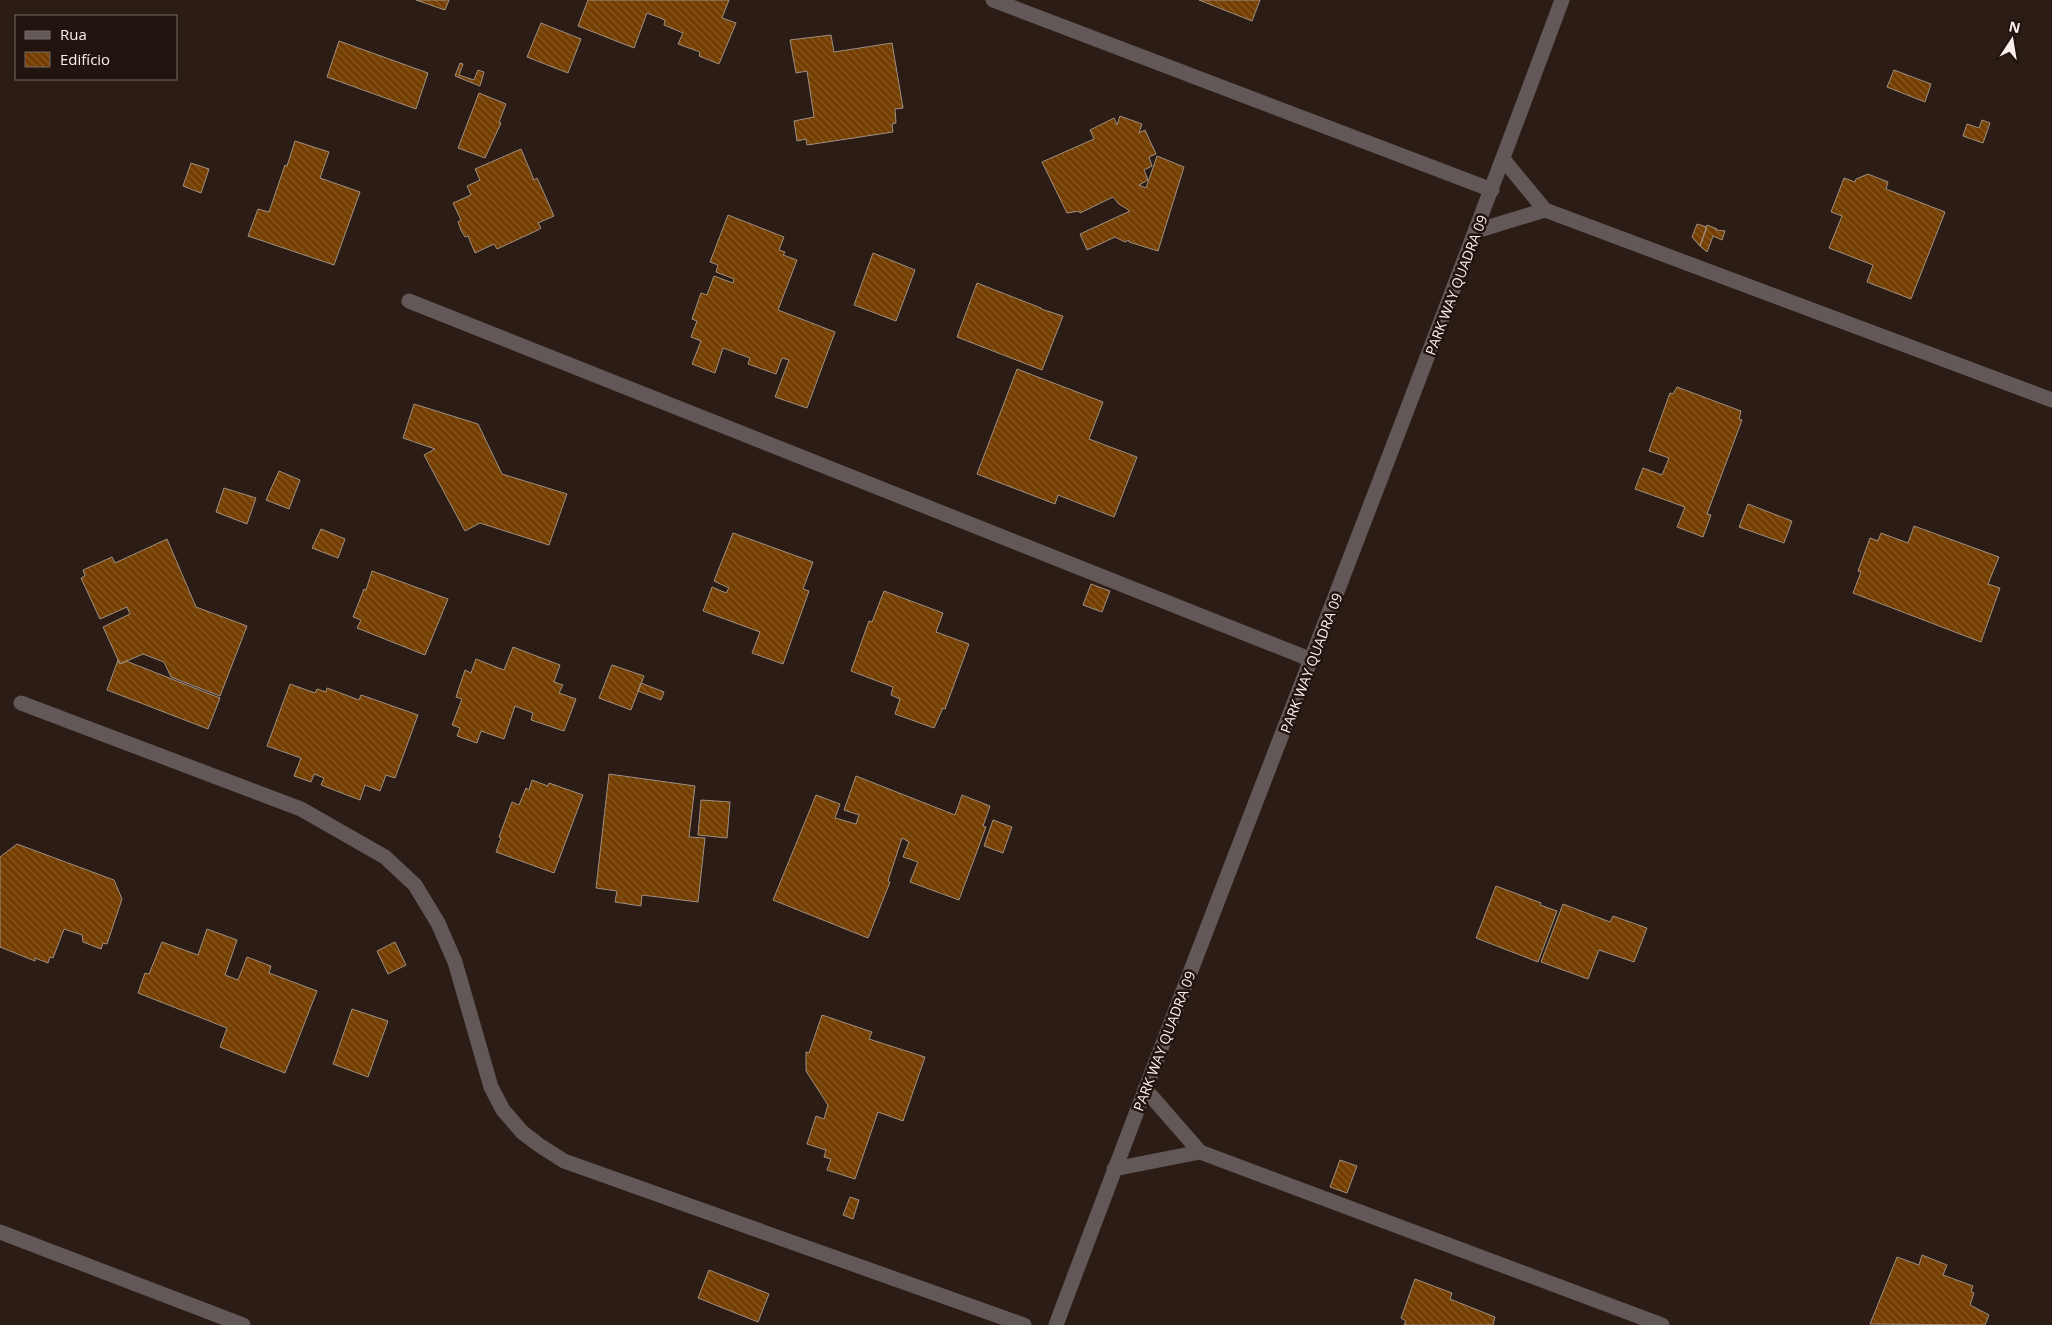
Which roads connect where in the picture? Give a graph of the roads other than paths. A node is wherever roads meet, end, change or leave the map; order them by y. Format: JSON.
{"nodes":[{"id":1,"x":994,"y":0,"type":"edge"},
{"id":2,"x":1562,"y":0,"type":"edge"},
{"id":3,"x":1503,"y":159,"type":"junction"},
{"id":4,"x":1492,"y":190,"type":"junction"},
{"id":5,"x":1545,"y":210,"type":"junction"},
{"id":6,"x":1476,"y":231,"type":"junction"},
{"id":7,"x":409,"y":301,"type":"dead end"},
{"id":8,"x":2052,"y":400,"type":"edge"},
{"id":9,"x":1312,"y":660,"type":"junction"},
{"id":10,"x":21,"y":703,"type":"dead end"},
{"id":11,"x":1145,"y":1089,"type":"junction"},
{"id":12,"x":1200,"y":1152,"type":"junction"},
{"id":13,"x":1114,"y":1170,"type":"junction"},
{"id":14,"x":0,"y":1232,"type":"edge"},
{"id":15,"x":243,"y":1325,"type":"edge"},
{"id":16,"x":1024,"y":1325,"type":"edge"},
{"id":17,"x":1056,"y":1325,"type":"edge"},
{"id":18,"x":1662,"y":1325,"type":"edge"}],
"edges":[{"from":1,"to":4,"type":"street"},
{"from":2,"to":3,"type":"street","name":"PARK WAY QUADRA 09"},
{"from":3,"to":4,"type":"street","name":"PARK WAY QUADRA 09"},
{"from":3,"to":5,"type":"street"},
{"from":4,"to":6,"type":"street","name":"PARK WAY QUADRA 09"},
{"from":5,"to":6,"type":"street"},
{"from":5,"to":8,"type":"street"},
{"from":6,"to":9,"type":"street","name":"PARK WAY QUADRA 09"},
{"from":7,"to":9,"type":"street"},
{"from":9,"to":11,"type":"street","name":"PARK WAY QUADRA 09"},
{"from":10,"to":16,"type":"street"},
{"from":11,"to":12,"type":"street"},
{"from":11,"to":13,"type":"street","name":"PARK WAY QUADRA 09"},
{"from":12,"to":13,"type":"street"},
{"from":12,"to":18,"type":"street"},
{"from":13,"to":17,"type":"street","name":"PARK WAY QUADRA 09"},
{"from":14,"to":15,"type":"street"}]}
